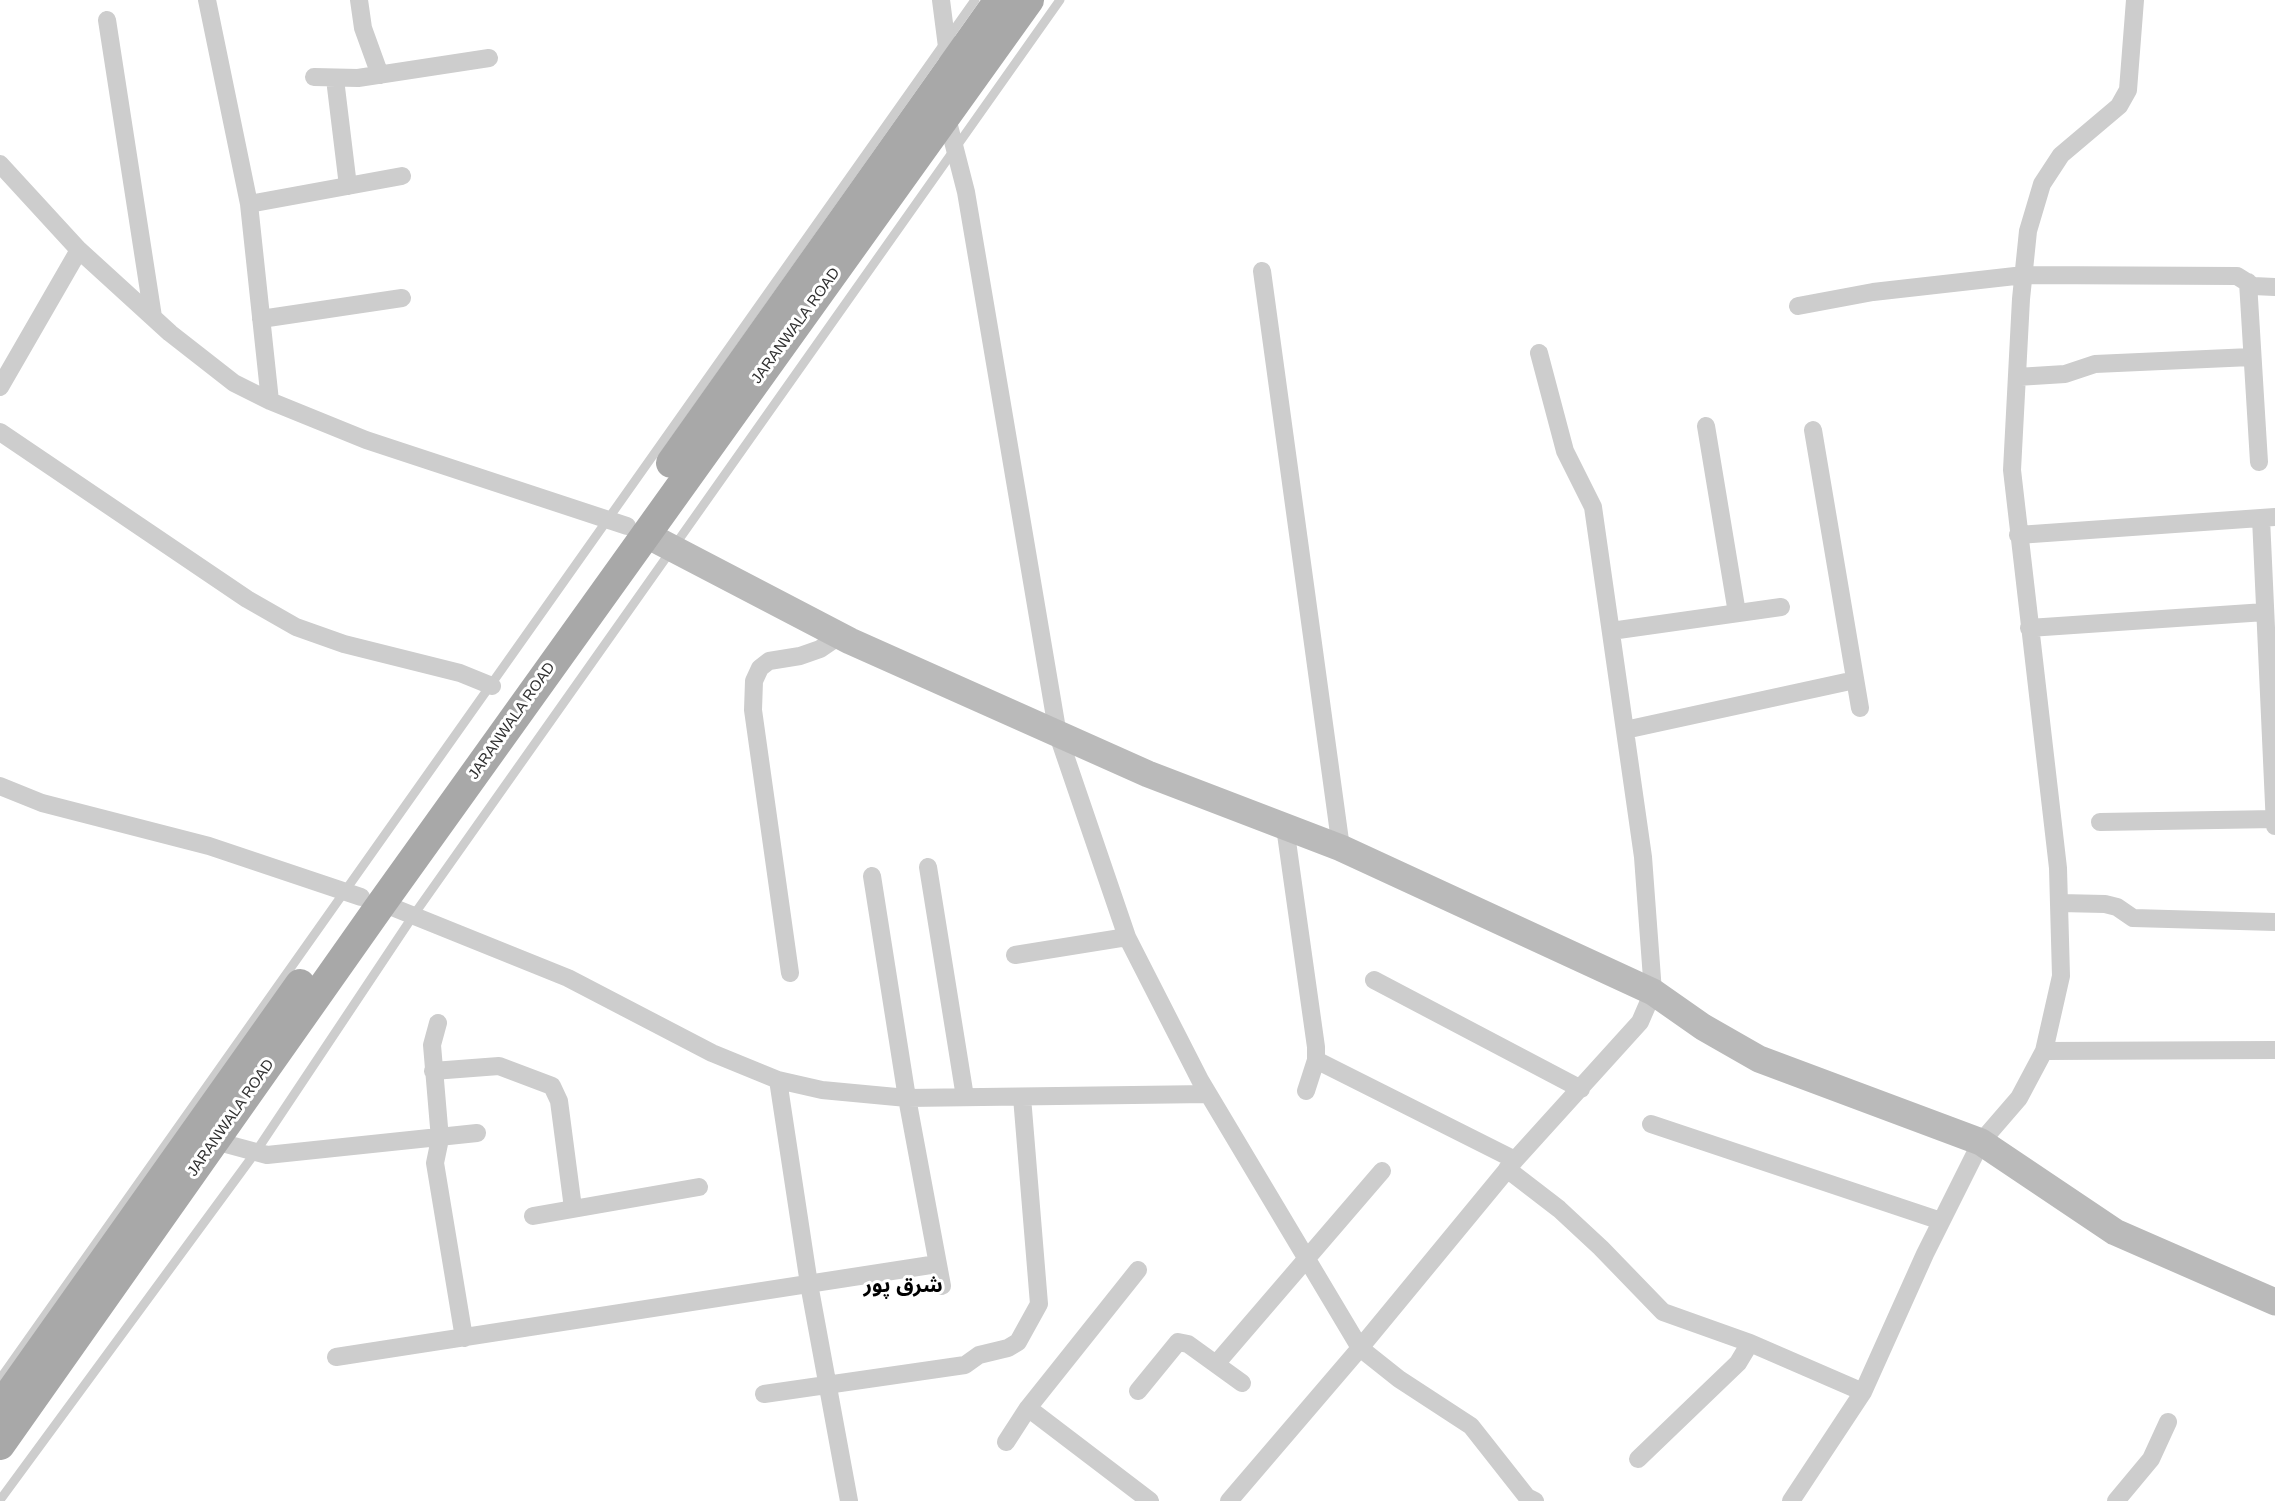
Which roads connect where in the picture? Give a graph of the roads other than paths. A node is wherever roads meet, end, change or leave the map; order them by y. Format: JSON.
{"nodes":[{"id":1,"x":207,"y":0,"type":"edge"},
{"id":2,"x":359,"y":0,"type":"edge"},
{"id":3,"x":941,"y":0,"type":"edge"},
{"id":4,"x":975,"y":0,"type":"edge"},
{"id":5,"x":999,"y":0,"type":"edge"},
{"id":6,"x":1029,"y":0,"type":"edge"},
{"id":7,"x":1060,"y":0,"type":"edge"},
{"id":8,"x":2135,"y":0,"type":"edge"},
{"id":9,"x":107,"y":20,"type":"dead end"},
{"id":10,"x":948,"y":56,"type":"junction"},
{"id":11,"x":489,"y":58,"type":"dead end"},
{"id":12,"x":380,"y":75,"type":"junction"},
{"id":13,"x":314,"y":77,"type":"dead end"},
{"id":14,"x":335,"y":79,"type":"junction"},
{"id":15,"x":947,"y":118,"type":"junction"},
{"id":16,"x":957,"y":147,"type":"junction"},
{"id":17,"x":0,"y":164,"type":"edge"},
{"id":18,"x":402,"y":176,"type":"dead end"},
{"id":19,"x":348,"y":186,"type":"junction"},
{"id":20,"x":249,"y":204,"type":"junction"},
{"id":21,"x":79,"y":250,"type":"junction"},
{"id":22,"x":1262,"y":271,"type":"dead end"},
{"id":23,"x":2024,"y":275,"type":"junction"},
{"id":24,"x":2248,"y":282,"type":"junction"},
{"id":25,"x":2275,"y":287,"type":"edge"},
{"id":26,"x":402,"y":298,"type":"dead end"},
{"id":27,"x":1798,"y":306,"type":"dead end"},
{"id":28,"x":153,"y":317,"type":"junction"},
{"id":29,"x":261,"y":319,"type":"junction"},
{"id":30,"x":1539,"y":353,"type":"dead end"},
{"id":31,"x":2251,"y":357,"type":"junction"},
{"id":32,"x":2017,"y":377,"type":"junction"},
{"id":33,"x":0,"y":387,"type":"edge"},
{"id":34,"x":270,"y":401,"type":"junction"},
{"id":35,"x":1706,"y":426,"type":"dead end"},
{"id":36,"x":1813,"y":430,"type":"dead end"},
{"id":37,"x":0,"y":432,"type":"edge"},
{"id":38,"x":2259,"y":462,"type":"dead end"},
{"id":39,"x":2268,"y":517,"type":"edge"},
{"id":40,"x":627,"y":526,"type":"junction"},
{"id":41,"x":2018,"y":535,"type":"junction"},
{"id":42,"x":672,"y":548,"type":"junction"},
{"id":43,"x":1781,"y":608,"type":"dead end"},
{"id":44,"x":2265,"y":612,"type":"junction"},
{"id":45,"x":1737,"y":613,"type":"junction"},
{"id":46,"x":2029,"y":628,"type":"junction"},
{"id":47,"x":1611,"y":631,"type":"junction"},
{"id":48,"x":839,"y":636,"type":"junction"},
{"id":49,"x":1855,"y":680,"type":"junction"},
{"id":50,"x":492,"y":686,"type":"junction"},
{"id":51,"x":1860,"y":708,"type":"dead end"},
{"id":52,"x":2272,"y":717,"type":"edge"},
{"id":53,"x":1625,"y":730,"type":"junction"},
{"id":54,"x":1058,"y":735,"type":"junction"},
{"id":55,"x":0,"y":786,"type":"edge"},
{"id":56,"x":2275,"y":819,"type":"edge"},
{"id":57,"x":2100,"y":822,"type":"dead end"},
{"id":58,"x":2275,"y":826,"type":"edge"},
{"id":59,"x":1285,"y":827,"type":"junction"},
{"id":60,"x":1341,"y":848,"type":"junction"},
{"id":61,"x":928,"y":867,"type":"dead end"},
{"id":62,"x":872,"y":876,"type":"dead end"},
{"id":63,"x":363,"y":897,"type":"junction"},
{"id":64,"x":2060,"y":903,"type":"junction"},
{"id":65,"x":413,"y":916,"type":"junction"},
{"id":66,"x":2275,"y":922,"type":"edge"},
{"id":67,"x":1127,"y":937,"type":"junction"},
{"id":68,"x":1015,"y":955,"type":"dead end"},
{"id":69,"x":790,"y":973,"type":"dead end"},
{"id":70,"x":1374,"y":980,"type":"dead end"},
{"id":71,"x":1653,"y":992,"type":"junction"},
{"id":72,"x":438,"y":1023,"type":"dead end"},
{"id":73,"x":2275,"y":1050,"type":"edge"},
{"id":74,"x":2044,"y":1051,"type":"junction"},
{"id":75,"x":1316,"y":1060,"type":"junction"},
{"id":76,"x":433,"y":1071,"type":"junction"},
{"id":77,"x":778,"y":1080,"type":"junction"},
{"id":78,"x":1581,"y":1089,"type":"junction"},
{"id":79,"x":1306,"y":1091,"type":"dead end"},
{"id":80,"x":1208,"y":1094,"type":"junction"},
{"id":81,"x":965,"y":1097,"type":"junction"},
{"id":82,"x":1022,"y":1097,"type":"junction"},
{"id":83,"x":907,"y":1098,"type":"junction"},
{"id":84,"x":1651,"y":1124,"type":"dead end"},
{"id":85,"x":477,"y":1133,"type":"dead end"},
{"id":86,"x":440,"y":1139,"type":"junction"},
{"id":87,"x":215,"y":1141,"type":"junction"},
{"id":88,"x":1981,"y":1142,"type":"junction"},
{"id":89,"x":255,"y":1153,"type":"junction"},
{"id":90,"x":1511,"y":1164,"type":"junction"},
{"id":91,"x":1382,"y":1171,"type":"dead end"},
{"id":92,"x":699,"y":1186,"type":"dead end"},
{"id":93,"x":573,"y":1208,"type":"junction"},
{"id":94,"x":533,"y":1216,"type":"dead end"},
{"id":95,"x":1941,"y":1221,"type":"junction"},
{"id":96,"x":1305,"y":1259,"type":"junction"},
{"id":97,"x":937,"y":1264,"type":"junction"},
{"id":98,"x":1138,"y":1270,"type":"dead end"},
{"id":99,"x":809,"y":1284,"type":"junction"},
{"id":100,"x":942,"y":1286,"type":"dead end"},
{"id":101,"x":2275,"y":1302,"type":"edge"},
{"id":102,"x":464,"y":1338,"type":"junction"},
{"id":103,"x":1749,"y":1343,"type":"junction"},
{"id":104,"x":1360,"y":1348,"type":"junction"},
{"id":105,"x":336,"y":1357,"type":"dead end"},
{"id":106,"x":1216,"y":1364,"type":"junction"},
{"id":107,"x":0,"y":1379,"type":"edge"},
{"id":108,"x":1242,"y":1383,"type":"dead end"},
{"id":109,"x":828,"y":1384,"type":"junction"},
{"id":110,"x":1138,"y":1391,"type":"dead end"},
{"id":111,"x":1863,"y":1392,"type":"junction"},
{"id":112,"x":764,"y":1394,"type":"dead end"},
{"id":113,"x":0,"y":1407,"type":"edge"},
{"id":114,"x":1028,"y":1408,"type":"junction"},
{"id":115,"x":2168,"y":1422,"type":"dead end"},
{"id":116,"x":1006,"y":1442,"type":"dead end"},
{"id":117,"x":0,"y":1445,"type":"edge"},
{"id":118,"x":1638,"y":1459,"type":"dead end"},
{"id":119,"x":0,"y":1500,"type":"edge"},
{"id":120,"x":849,"y":1501,"type":"edge"},
{"id":121,"x":1150,"y":1501,"type":"edge"},
{"id":122,"x":1229,"y":1501,"type":"edge"},
{"id":123,"x":1535,"y":1501,"type":"edge"},
{"id":124,"x":1791,"y":1501,"type":"edge"},
{"id":125,"x":2116,"y":1501,"type":"edge"}],
"edges":[{"from":1,"to":20,"type":"street"},
{"from":2,"to":12,"type":"street"},
{"from":3,"to":10,"type":"street"},
{"from":4,"to":10,"type":"lane"},
{"from":5,"to":10,"type":"main road","name":"JARANWALA ROAD"},
{"from":6,"to":15,"type":"main road","name":"JARANWALA ROAD"},
{"from":7,"to":16,"type":"lane"},
{"from":8,"to":23,"type":"street"},
{"from":9,"to":28,"type":"street"},
{"from":10,"to":40,"type":"main road","name":"JARANWALA ROAD"},
{"from":11,"to":12,"type":"street"},
{"from":12,"to":14,"type":"street"},
{"from":13,"to":14,"type":"street"},
{"from":14,"to":19,"type":"street"},
{"from":15,"to":16,"type":"street"},
{"from":15,"to":40,"type":"main road","name":"JARANWALA ROAD"},
{"from":16,"to":42,"type":"lane"},
{"from":16,"to":54,"type":"street"},
{"from":17,"to":21,"type":"street"},
{"from":18,"to":19,"type":"street"},
{"from":19,"to":20,"type":"street"},
{"from":20,"to":29,"type":"street"},
{"from":21,"to":28,"type":"street"},
{"from":21,"to":33,"type":"street"},
{"from":22,"to":60,"type":"street"},
{"from":23,"to":24,"type":"street"},
{"from":23,"to":27,"type":"street"},
{"from":23,"to":32,"type":"street"},
{"from":24,"to":25,"type":"street"},
{"from":24,"to":31,"type":"street"},
{"from":26,"to":29,"type":"street"},
{"from":28,"to":34,"type":"street"},
{"from":29,"to":34,"type":"street"},
{"from":30,"to":47,"type":"street"},
{"from":31,"to":32,"type":"street"},
{"from":31,"to":38,"type":"street"},
{"from":32,"to":41,"type":"street"},
{"from":34,"to":40,"type":"street"},
{"from":35,"to":45,"type":"street"},
{"from":36,"to":49,"type":"street"},
{"from":37,"to":50,"type":"street"},
{"from":39,"to":41,"type":"street"},
{"from":39,"to":44,"type":"street"},
{"from":40,"to":42,"type":"street"},
{"from":40,"to":50,"type":"lane"},
{"from":40,"to":63,"type":"main road","name":"JARANWALA ROAD"},
{"from":41,"to":46,"type":"street"},
{"from":42,"to":48,"type":"street"},
{"from":42,"to":65,"type":"lane"},
{"from":43,"to":45,"type":"street"},
{"from":44,"to":46,"type":"street"},
{"from":44,"to":52,"type":"street"},
{"from":45,"to":47,"type":"street"},
{"from":46,"to":64,"type":"street"},
{"from":47,"to":53,"type":"street"},
{"from":48,"to":54,"type":"street"},
{"from":48,"to":69,"type":"street"},
{"from":49,"to":51,"type":"street"},
{"from":49,"to":53,"type":"street"},
{"from":50,"to":63,"type":"lane"},
{"from":52,"to":56,"type":"street"},
{"from":53,"to":71,"type":"street"},
{"from":54,"to":59,"type":"street"},
{"from":54,"to":67,"type":"street"},
{"from":55,"to":63,"type":"street"},
{"from":56,"to":57,"type":"street"},
{"from":56,"to":58,"type":"street"},
{"from":59,"to":60,"type":"street"},
{"from":59,"to":75,"type":"street"},
{"from":60,"to":71,"type":"street"},
{"from":61,"to":81,"type":"street"},
{"from":62,"to":83,"type":"street"},
{"from":63,"to":65,"type":"street"},
{"from":63,"to":87,"type":"main road","name":"JARANWALA ROAD"},
{"from":63,"to":107,"type":"lane"},
{"from":63,"to":113,"type":"main road","name":"JARANWALA ROAD"},
{"from":64,"to":66,"type":"street"},
{"from":64,"to":74,"type":"street"},
{"from":65,"to":77,"type":"street"},
{"from":65,"to":89,"type":"lane"},
{"from":67,"to":68,"type":"street"},
{"from":67,"to":80,"type":"street"},
{"from":70,"to":78,"type":"street"},
{"from":71,"to":78,"type":"street"},
{"from":71,"to":88,"type":"street"},
{"from":72,"to":76,"type":"street"},
{"from":73,"to":74,"type":"street"},
{"from":74,"to":88,"type":"street"},
{"from":75,"to":79,"type":"street"},
{"from":75,"to":90,"type":"street"},
{"from":76,"to":86,"type":"street"},
{"from":76,"to":93,"type":"street"},
{"from":77,"to":83,"type":"street"},
{"from":77,"to":99,"type":"street"},
{"from":78,"to":90,"type":"street"},
{"from":80,"to":82,"type":"street"},
{"from":80,"to":96,"type":"street"},
{"from":81,"to":82,"type":"street"},
{"from":81,"to":83,"type":"street"},
{"from":82,"to":109,"type":"street"},
{"from":83,"to":97,"type":"street"},
{"from":84,"to":95,"type":"street"},
{"from":85,"to":86,"type":"street"},
{"from":86,"to":89,"type":"street"},
{"from":86,"to":102,"type":"street"},
{"from":87,"to":89,"type":"street"},
{"from":87,"to":117,"type":"main road","name":"JARANWALA ROAD"},
{"from":88,"to":95,"type":"street"},
{"from":88,"to":101,"type":"street"},
{"from":89,"to":119,"type":"lane"},
{"from":90,"to":103,"type":"street"},
{"from":90,"to":104,"type":"street"},
{"from":91,"to":96,"type":"street"},
{"from":92,"to":93,"type":"street"},
{"from":93,"to":94,"type":"street"},
{"from":95,"to":111,"type":"street"},
{"from":96,"to":104,"type":"street"},
{"from":96,"to":106,"type":"street"},
{"from":97,"to":99,"type":"street"},
{"from":97,"to":100,"type":"street"},
{"from":98,"to":114,"type":"street"},
{"from":99,"to":102,"type":"street"},
{"from":99,"to":109,"type":"street"},
{"from":102,"to":105,"type":"street"},
{"from":103,"to":111,"type":"street"},
{"from":103,"to":118,"type":"street"},
{"from":104,"to":122,"type":"street"},
{"from":104,"to":123,"type":"street"},
{"from":106,"to":108,"type":"street"},
{"from":106,"to":110,"type":"street"},
{"from":109,"to":112,"type":"street"},
{"from":109,"to":120,"type":"street"},
{"from":111,"to":124,"type":"street"},
{"from":114,"to":116,"type":"street"},
{"from":114,"to":121,"type":"street"},
{"from":115,"to":125,"type":"street"}]}
